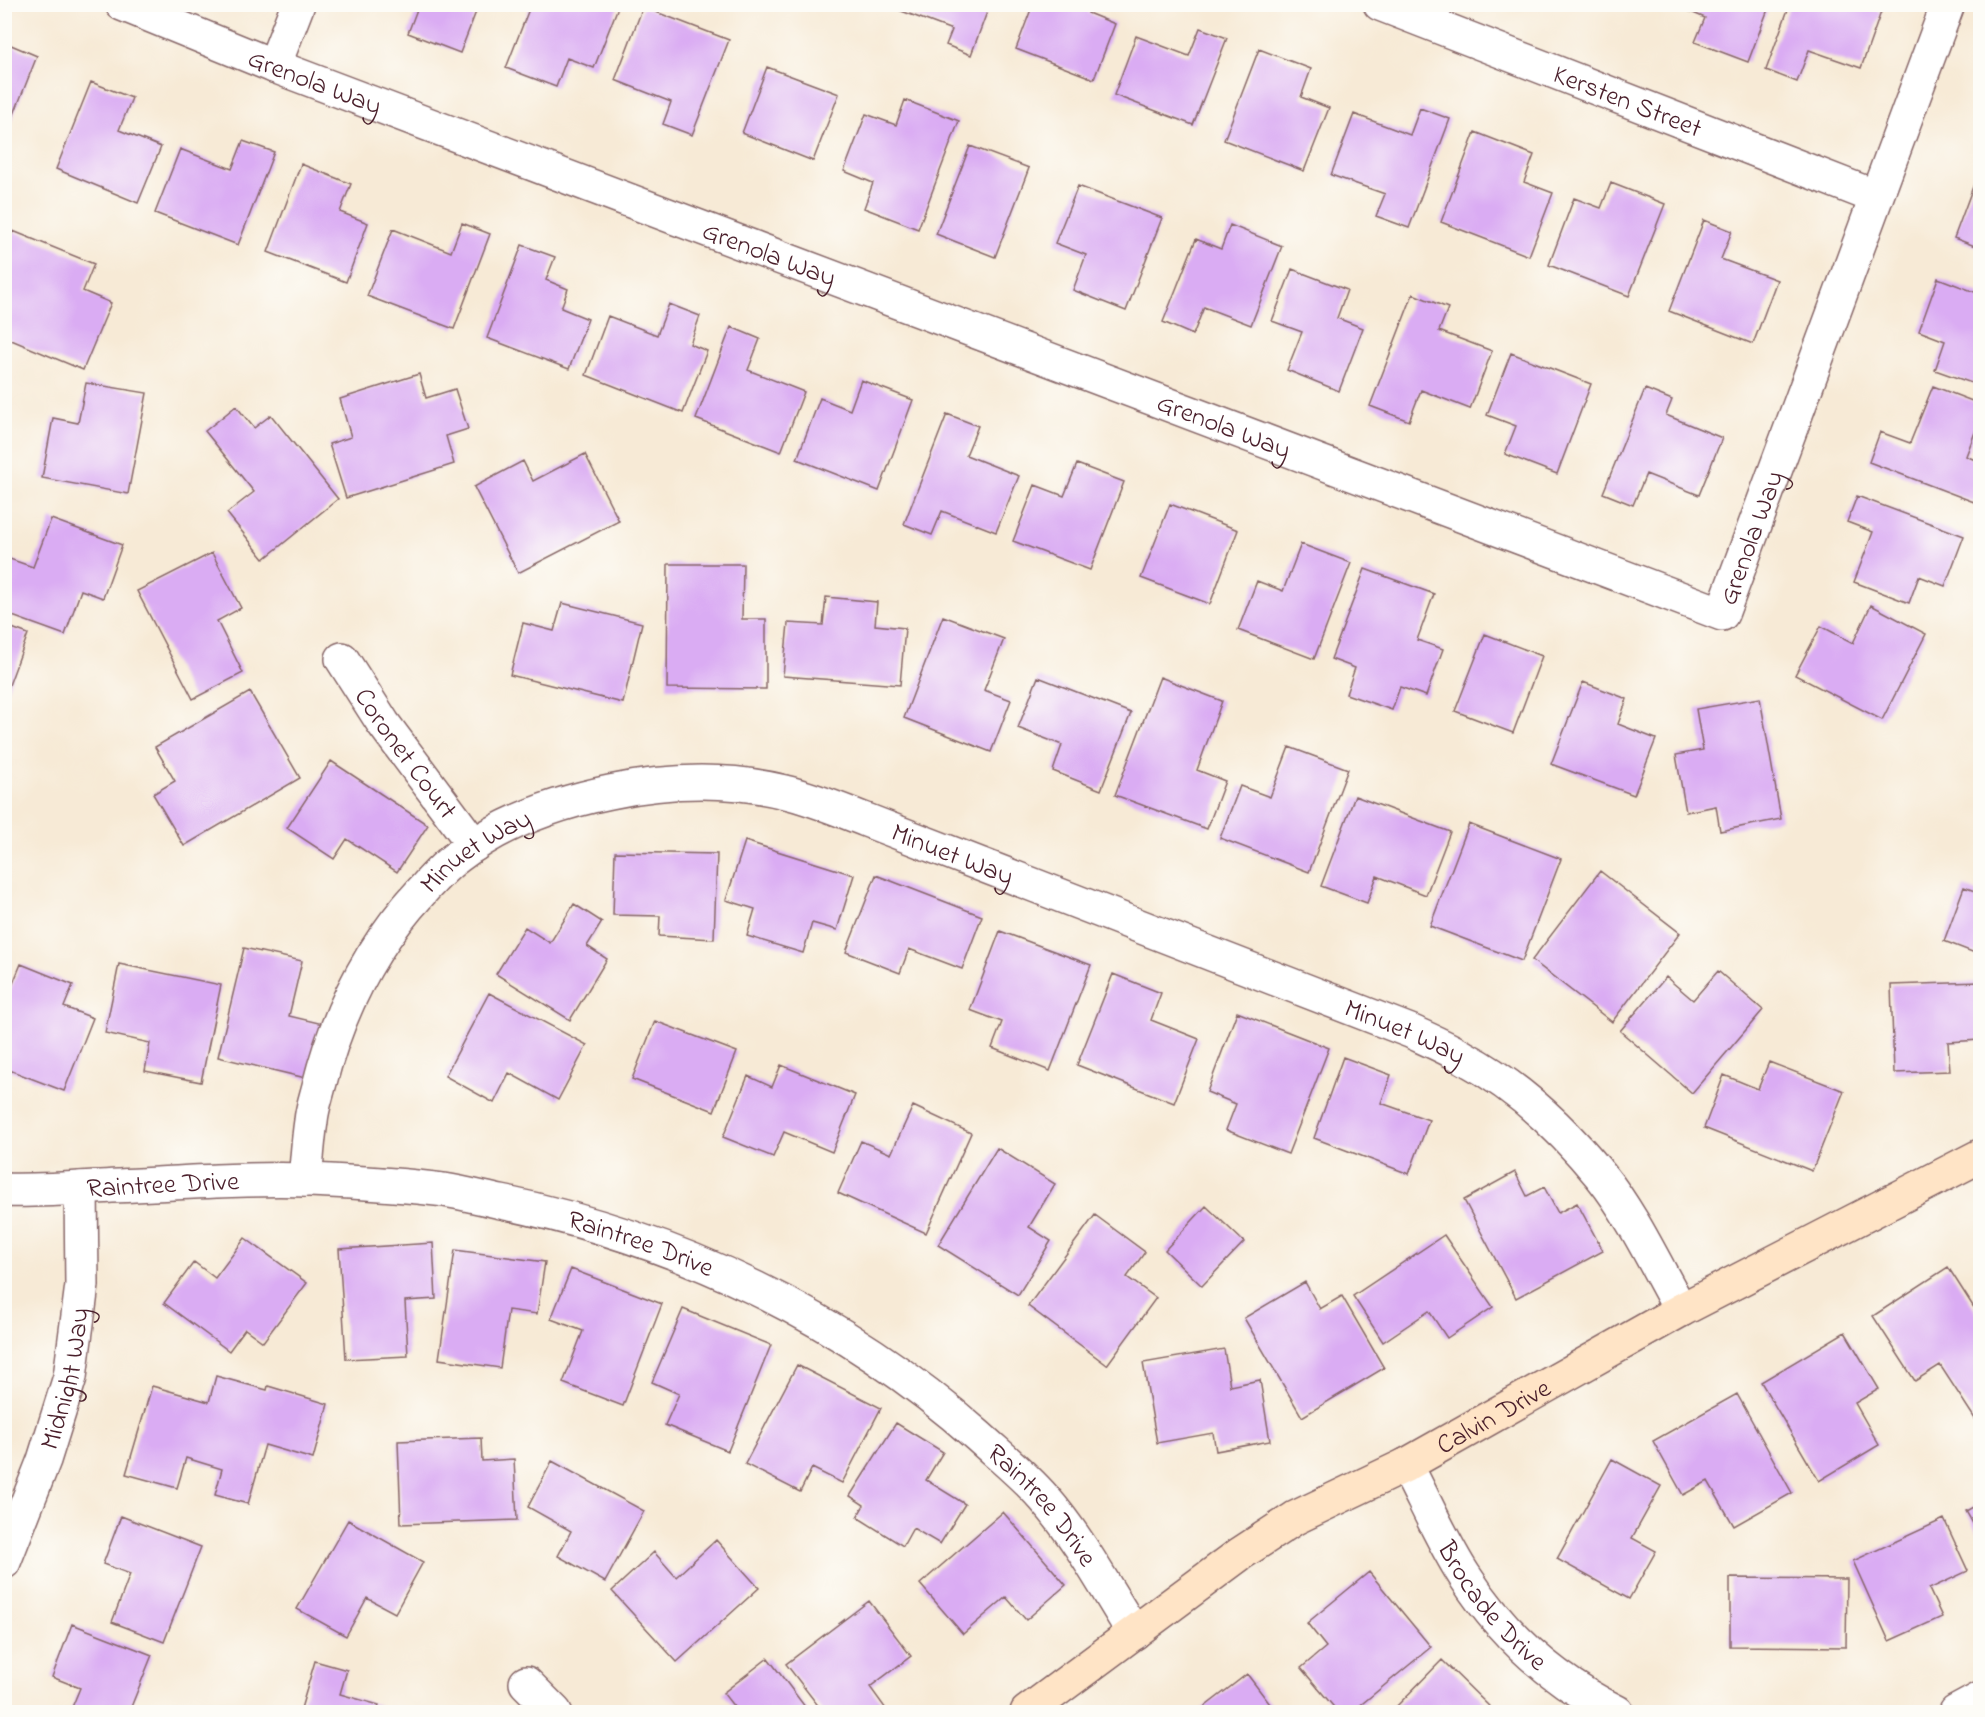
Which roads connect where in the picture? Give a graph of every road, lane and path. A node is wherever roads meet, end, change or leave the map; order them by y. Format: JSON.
{"nodes":[{"id":1,"x":122,"y":4,"type":"edge"},
{"id":2,"x":298,"y":4,"type":"edge"},
{"id":3,"x":1380,"y":4,"type":"edge"},
{"id":4,"x":1948,"y":4,"type":"edge"},
{"id":5,"x":274,"y":66,"type":"junction"},
{"id":6,"x":1876,"y":197,"type":"junction"},
{"id":7,"x":342,"y":659,"type":"dead end"},
{"id":8,"x":474,"y":845,"type":"junction"},
{"id":9,"x":1980,"y":1156,"type":"edge"},
{"id":10,"x":305,"y":1180,"type":"junction"},
{"id":11,"x":81,"y":1188,"type":"junction"},
{"id":12,"x":4,"y":1190,"type":"edge"},
{"id":13,"x":1681,"y":1310,"type":"junction"},
{"id":14,"x":1406,"y":1465,"type":"junction"},
{"id":15,"x":4,"y":1562,"type":"edge"},
{"id":16,"x":1134,"y":1633,"type":"junction"},
{"id":17,"x":526,"y":1683,"type":"dead end"},
{"id":18,"x":1980,"y":1699,"type":"edge"},
{"id":19,"x":555,"y":1713,"type":"edge"},
{"id":20,"x":1027,"y":1713,"type":"edge"},
{"id":21,"x":1617,"y":1713,"type":"edge"},
{"id":22,"x":1956,"y":1713,"type":"edge"}],
"edges":[{"from":1,"to":5,"type":"street","name":"Grenola Way"},
{"from":2,"to":5,"type":"street"},
{"from":3,"to":6,"type":"street","name":"Kersten Street"},
{"from":4,"to":6,"type":"street","name":"Grenola Way"},
{"from":5,"to":6,"type":"street","name":"Grenola Way"},
{"from":7,"to":8,"type":"street","name":"Coronet Court"},
{"from":8,"to":10,"type":"street","name":"Minuet Way"},
{"from":8,"to":13,"type":"street","name":"Minuet Way"},
{"from":9,"to":13,"type":"street","name":"Calvin Drive"},
{"from":10,"to":11,"type":"street","name":"Raintree Drive"},
{"from":10,"to":16,"type":"street","name":"Raintree Drive"},
{"from":11,"to":12,"type":"street","name":"Raintree Drive"},
{"from":11,"to":15,"type":"street","name":"Midnight Way"},
{"from":13,"to":14,"type":"street","name":"Calvin Drive"},
{"from":14,"to":16,"type":"street","name":"Calvin Drive"},
{"from":14,"to":21,"type":"street","name":"Brocade Drive"},
{"from":16,"to":20,"type":"street","name":"Calvin Drive"},
{"from":17,"to":19,"type":"street"},
{"from":18,"to":22,"type":"street"}]}
